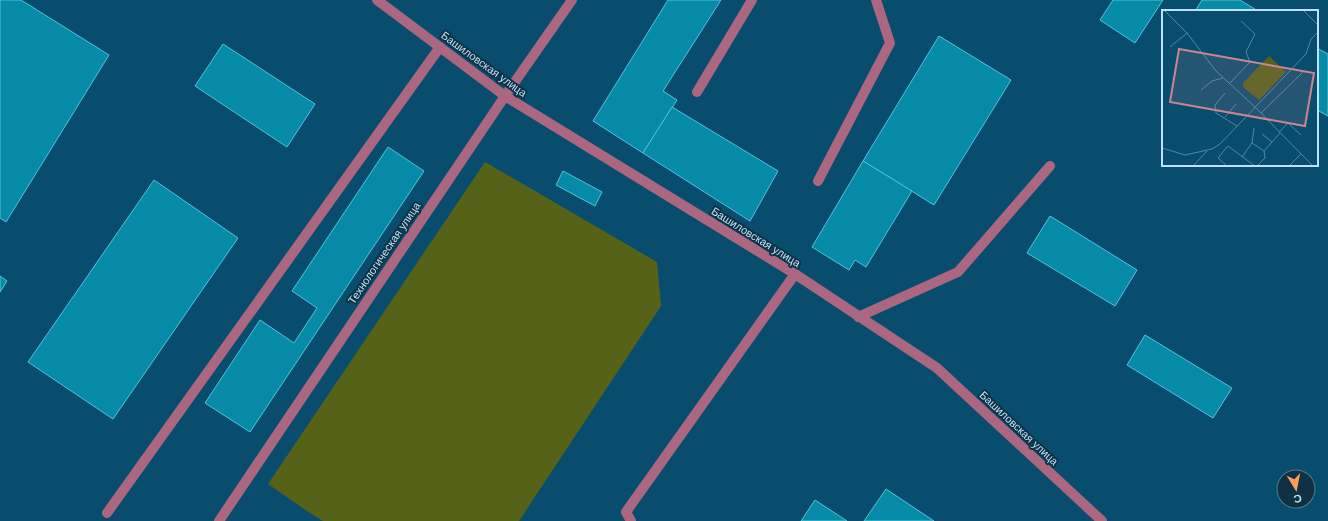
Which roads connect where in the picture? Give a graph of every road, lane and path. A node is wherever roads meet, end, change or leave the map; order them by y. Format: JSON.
{"nodes":[{"id":1,"x":377,"y":0,"type":"edge"},
{"id":2,"x":572,"y":0,"type":"edge"},
{"id":3,"x":752,"y":0,"type":"edge"},
{"id":4,"x":876,"y":0,"type":"edge"},
{"id":5,"x":440,"y":47,"type":"junction"},
{"id":6,"x":697,"y":92,"type":"dead end"},
{"id":7,"x":505,"y":96,"type":"junction"},
{"id":8,"x":1050,"y":166,"type":"dead end"},
{"id":9,"x":818,"y":181,"type":"dead end"},
{"id":10,"x":795,"y":274,"type":"junction"},
{"id":11,"x":858,"y":317,"type":"junction"},
{"id":12,"x":107,"y":513,"type":"dead end"},
{"id":13,"x":219,"y":521,"type":"edge"},
{"id":14,"x":631,"y":521,"type":"edge"},
{"id":15,"x":1102,"y":521,"type":"edge"}],
"edges":[{"from":1,"to":5,"type":"street","name":"Башиловская улица"},
{"from":2,"to":7,"type":"street","name":"Технологическая улица"},
{"from":3,"to":6,"type":"street"},
{"from":4,"to":9,"type":"street"},
{"from":5,"to":7,"type":"street","name":"Башиловская улица"},
{"from":5,"to":12,"type":"street"},
{"from":7,"to":10,"type":"street","name":"Башиловская улица"},
{"from":7,"to":13,"type":"street","name":"Технологическая улица"},
{"from":8,"to":11,"type":"street"},
{"from":10,"to":11,"type":"street","name":"Башиловская улица"},
{"from":10,"to":14,"type":"street"},
{"from":11,"to":15,"type":"street","name":"Башиловская улица"}]}
